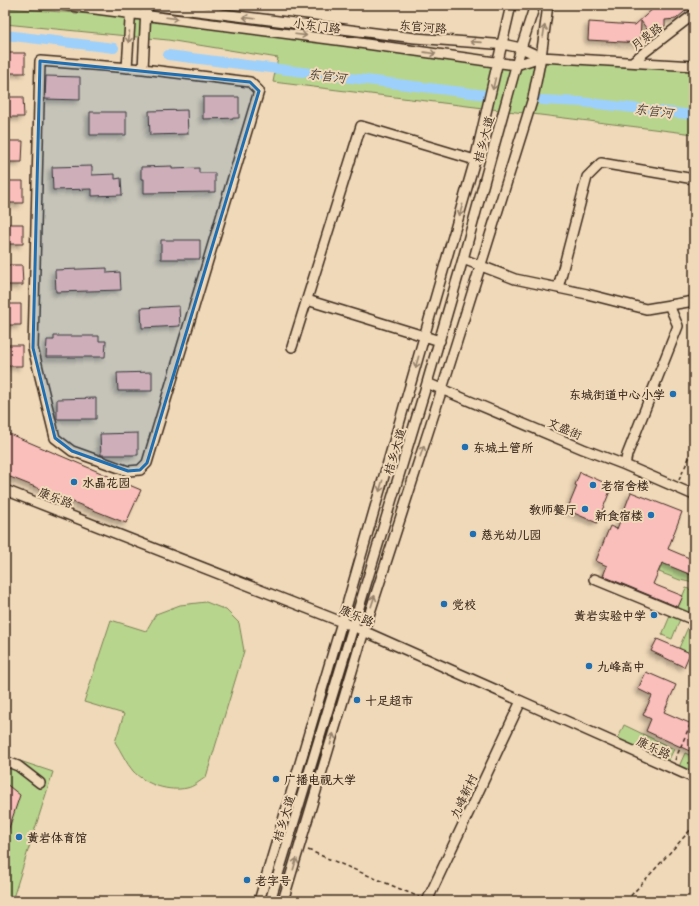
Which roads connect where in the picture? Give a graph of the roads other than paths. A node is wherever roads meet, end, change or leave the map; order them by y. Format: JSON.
{"nodes":[{"id":1,"x":64,"y":5,"type":"edge"},
{"id":2,"x":146,"y":5,"type":"edge"},
{"id":3,"x":149,"y":5,"type":"edge"},
{"id":4,"x":511,"y":5,"type":"edge"},
{"id":5,"x":534,"y":5,"type":"edge"},
{"id":6,"x":548,"y":5,"type":"edge"},
{"id":7,"x":131,"y":9,"type":"edge"},
{"id":8,"x":694,"y":14,"type":"edge"},
{"id":9,"x":146,"y":15,"type":"junction"},
{"id":10,"x":503,"y":44,"type":"junction"},
{"id":11,"x":521,"y":48,"type":"junction"},
{"id":12,"x":540,"y":57,"type":"junction"},
{"id":13,"x":632,"y":62,"type":"junction"},
{"id":14,"x":499,"y":63,"type":"junction"},
{"id":15,"x":516,"y":65,"type":"junction"},
{"id":16,"x":694,"y":66,"type":"edge"},
{"id":17,"x":127,"y":68,"type":"junction"},
{"id":18,"x":143,"y":70,"type":"junction"},
{"id":19,"x":475,"y":160,"type":"junction"},
{"id":20,"x":694,"y":179,"type":"edge"},
{"id":21,"x":463,"y":260,"type":"junction"},
{"id":22,"x":480,"y":266,"type":"junction"},
{"id":23,"x":558,"y":288,"type":"junction"},
{"id":24,"x":307,"y":300,"type":"junction"},
{"id":25,"x":694,"y":301,"type":"edge"},
{"id":26,"x":669,"y":305,"type":"junction"},
{"id":27,"x":424,"y":337,"type":"junction"},
{"id":28,"x":440,"y":341,"type":"junction"},
{"id":29,"x":292,"y":347,"type":"dead end"},
{"id":30,"x":427,"y":383,"type":"junction"},
{"id":31,"x":442,"y":389,"type":"junction"},
{"id":32,"x":625,"y":465,"type":"junction"},
{"id":33,"x":5,"y":490,"type":"edge"},
{"id":34,"x":694,"y":495,"type":"edge"},
{"id":35,"x":594,"y":579,"type":"dead end"},
{"id":36,"x":694,"y":620,"type":"edge"},
{"id":37,"x":342,"y":622,"type":"junction"},
{"id":38,"x":353,"y":627,"type":"junction"},
{"id":39,"x":364,"y":631,"type":"junction"},
{"id":40,"x":521,"y":701,"type":"junction"},
{"id":41,"x":5,"y":761,"type":"edge"},
{"id":42,"x":694,"y":778,"type":"edge"},
{"id":43,"x":40,"y":782,"type":"dead end"},
{"id":44,"x":259,"y":901,"type":"edge"},
{"id":45,"x":270,"y":901,"type":"edge"},
{"id":46,"x":283,"y":901,"type":"edge"},
{"id":47,"x":427,"y":901,"type":"edge"}],
"edges":[{"from":1,"to":7,"type":"street","name":"小东门路"},
{"from":2,"to":9,"type":"street"},
{"from":10,"to":3,"type":"street","name":"东官河路","one_way":true},
{"from":4,"to":10,"type":"street"},
{"from":5,"to":11,"type":"street","name":"桔乡大道"},
{"from":12,"to":6,"type":"street","one_way":true},
{"from":7,"to":9,"type":"street","name":"小东门路"},
{"from":7,"to":17,"type":"street","one_way":true},
{"from":8,"to":13,"type":"street","name":"月泉路"},
{"from":9,"to":14,"type":"street","name":"小东门路","one_way":true},
{"from":9,"to":18,"type":"street"},
{"from":10,"to":11,"type":"street","name":"东官河路"},
{"from":10,"to":14,"type":"street"},
{"from":11,"to":12,"type":"street","name":"东官河路"},
{"from":11,"to":15,"type":"street","name":"桔乡大道"},
{"from":12,"to":13,"type":"street","name":"东官河路"},
{"from":12,"to":15,"type":"street","name":"小东门路"},
{"from":12,"to":22,"type":"street"},
{"from":13,"to":16,"type":"street","name":"东官河路"},
{"from":14,"to":15,"type":"street","name":"小东门路"},
{"from":14,"to":19,"type":"street","one_way":true},
{"from":15,"to":21,"type":"street","name":"桔乡大道"},
{"from":17,"to":18,"type":"street"},
{"from":17,"to":18,"type":"street"},
{"from":19,"to":24,"type":"street"},
{"from":19,"to":27,"type":"street","one_way":true},
{"from":20,"to":23,"type":"street"},
{"from":21,"to":22,"type":"street"},
{"from":21,"to":28,"type":"street","name":"桔乡大道"},
{"from":22,"to":23,"type":"street"},
{"from":22,"to":31,"type":"street"},
{"from":23,"to":26,"type":"street"},
{"from":24,"to":27,"type":"street"},
{"from":24,"to":29,"type":"street"},
{"from":25,"to":26,"type":"street"},
{"from":26,"to":32,"type":"street"},
{"from":27,"to":28,"type":"street"},
{"from":27,"to":37,"type":"street","one_way":true},
{"from":28,"to":30,"type":"street","name":"桔乡大道"},
{"from":30,"to":31,"type":"street","name":"文盛街"},
{"from":30,"to":38,"type":"street","name":"桔乡大道"},
{"from":31,"to":32,"type":"street","name":"文盛街"},
{"from":39,"to":31,"type":"street","one_way":true},
{"from":32,"to":34,"type":"street","name":"文盛街"},
{"from":33,"to":37,"type":"street","name":"康乐路"},
{"from":35,"to":36,"type":"street"},
{"from":37,"to":38,"type":"street","name":"康乐路"},
{"from":37,"to":44,"type":"street"},
{"from":38,"to":39,"type":"street","name":"康乐路"},
{"from":38,"to":45,"type":"street","name":"桔乡大道"},
{"from":39,"to":40,"type":"street","name":"康乐路"},
{"from":46,"to":39,"type":"street","one_way":true},
{"from":40,"to":42,"type":"street","name":"康乐路"},
{"from":40,"to":47,"type":"street","name":"九峰新村"},
{"from":41,"to":43,"type":"street"}]}
